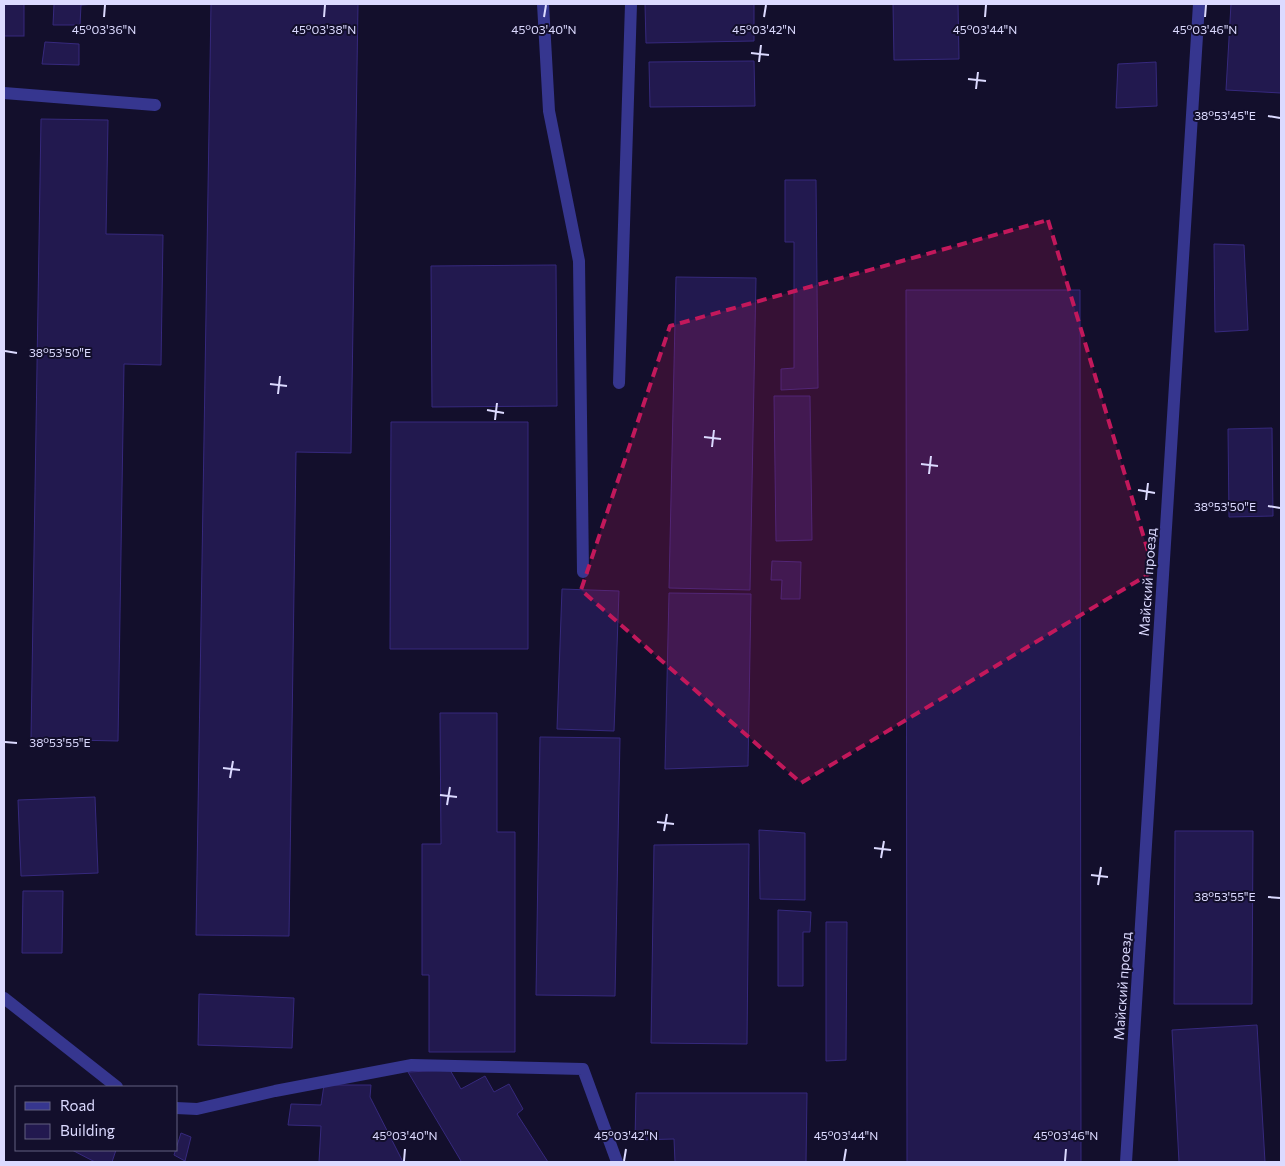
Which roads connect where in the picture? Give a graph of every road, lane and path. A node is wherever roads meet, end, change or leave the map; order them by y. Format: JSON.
{"nodes":[{"id":1,"x":543,"y":4,"type":"edge"},
{"id":2,"x":632,"y":4,"type":"edge"},
{"id":3,"x":1199,"y":4,"type":"edge"},
{"id":4,"x":4,"y":93,"type":"edge"},
{"id":5,"x":155,"y":105,"type":"dead end"},
{"id":6,"x":619,"y":383,"type":"dead end"},
{"id":7,"x":583,"y":572,"type":"dead end"},
{"id":8,"x":4,"y":998,"type":"edge"},
{"id":9,"x":115,"y":1086,"type":"edge"},
{"id":10,"x":178,"y":1108,"type":"edge"},
{"id":11,"x":618,"y":1162,"type":"edge"},
{"id":12,"x":1126,"y":1162,"type":"edge"}],
"edges":[{"from":1,"to":7,"type":"lane"},
{"from":2,"to":6,"type":"lane"},
{"from":3,"to":12,"type":"lane","name":"Майский проезд"},
{"from":4,"to":5,"type":"lane"},
{"from":8,"to":9,"type":"lane"},
{"from":10,"to":11,"type":"lane"}]}
